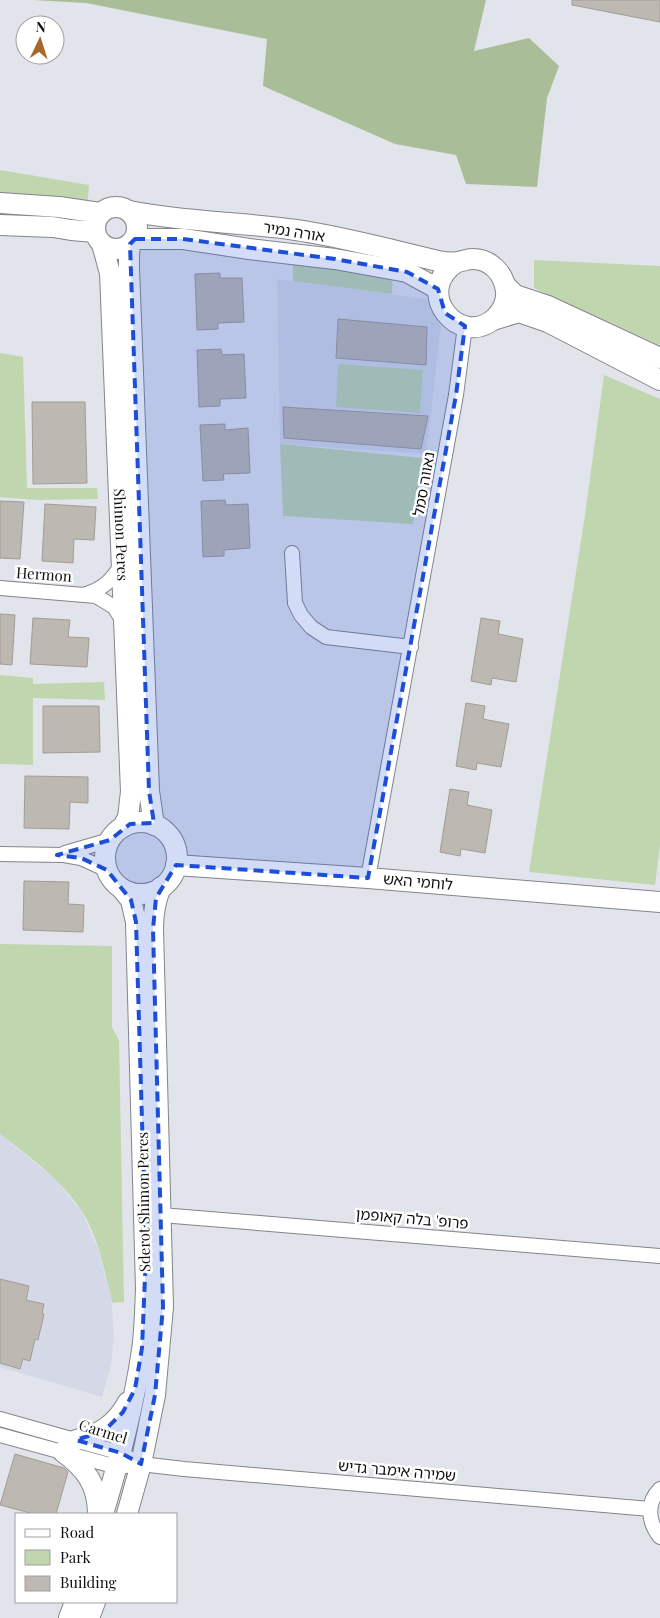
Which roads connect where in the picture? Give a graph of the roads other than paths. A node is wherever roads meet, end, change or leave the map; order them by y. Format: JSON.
{"nodes":[{"id":1,"x":0,"y":203,"type":"edge"},
{"id":2,"x":129,"y":211,"type":"junction"},
{"id":3,"x":100,"y":213,"type":"junction"},
{"id":4,"x":0,"y":225,"type":"edge"},
{"id":5,"x":99,"y":238,"type":"junction"},
{"id":6,"x":133,"y":242,"type":"junction"},
{"id":7,"x":457,"y":262,"type":"junction"},
{"id":8,"x":505,"y":285,"type":"junction"},
{"id":9,"x":438,"y":289,"type":"junction"},
{"id":10,"x":493,"y":320,"type":"junction"},
{"id":11,"x":465,"y":326,"type":"junction"},
{"id":12,"x":660,"y":358,"type":"edge"},
{"id":13,"x":660,"y":380,"type":"edge"},
{"id":14,"x":292,"y":553,"type":"dead end"},
{"id":15,"x":121,"y":565,"type":"junction"},
{"id":16,"x":0,"y":588,"type":"edge"},
{"id":17,"x":86,"y":594,"type":"junction"},
{"id":18,"x":123,"y":621,"type":"junction"},
{"id":19,"x":411,"y":647,"type":"junction"},
{"id":20,"x":154,"y":825,"type":"junction"},
{"id":21,"x":116,"y":834,"type":"junction"},
{"id":22,"x":0,"y":854,"type":"edge"},
{"id":23,"x":57,"y":855,"type":"junction"},
{"id":24,"x":176,"y":865,"type":"junction"},
{"id":25,"x":107,"y":870,"type":"junction"},
{"id":26,"x":368,"y":878,"type":"junction"},
{"id":27,"x":161,"y":887,"type":"junction"},
{"id":28,"x":122,"y":889,"type":"junction"},
{"id":29,"x":660,"y":902,"type":"edge"},
{"id":30,"x":161,"y":1215,"type":"junction"},
{"id":31,"x":660,"y":1256,"type":"edge"},
{"id":32,"x":135,"y":1389,"type":"junction"},
{"id":33,"x":0,"y":1419,"type":"edge"},
{"id":34,"x":0,"y":1435,"type":"edge"},
{"id":35,"x":69,"y":1446,"type":"junction"},
{"id":36,"x":119,"y":1460,"type":"junction"},
{"id":37,"x":141,"y":1464,"type":"junction"},
{"id":38,"x":660,"y":1489,"type":"edge"},
{"id":39,"x":650,"y":1509,"type":"junction"},
{"id":40,"x":98,"y":1513,"type":"edge"},
{"id":41,"x":103,"y":1513,"type":"edge"},
{"id":42,"x":127,"y":1513,"type":"edge"},
{"id":43,"x":660,"y":1537,"type":"edge"},
{"id":44,"x":75,"y":1603,"type":"edge"},
{"id":45,"x":95,"y":1603,"type":"edge"},
{"id":46,"x":69,"y":1618,"type":"edge"},
{"id":47,"x":89,"y":1618,"type":"edge"}],
"edges":[{"from":1,"to":3,"type":"street"},
{"from":2,"to":3,"type":"street"},
{"from":2,"to":6,"type":"street"},
{"from":2,"to":7,"type":"street","name":"אורה נמיר"},
{"from":3,"to":5,"type":"street"},
{"from":4,"to":5,"type":"street"},
{"from":5,"to":6,"type":"street"},
{"from":5,"to":15,"type":"street","name":"Shimon Peres"},
{"from":6,"to":9,"type":"street","name":"אורה נמיר"},
{"from":6,"to":20,"type":"street","name":"Shimon Peres"},
{"from":7,"to":8,"type":"street"},
{"from":7,"to":9,"type":"street"},
{"from":8,"to":10,"type":"street"},
{"from":8,"to":12,"type":"street"},
{"from":9,"to":11,"type":"street"},
{"from":10,"to":11,"type":"street"},
{"from":10,"to":13,"type":"street"},
{"from":11,"to":19,"type":"street","name":"נאווה סמל"},
{"from":14,"to":19,"type":"street"},
{"from":15,"to":17,"type":"street","name":"Hermon"},
{"from":15,"to":18,"type":"street","name":"Shimon Peres"},
{"from":16,"to":17,"type":"street","name":"Hermon"},
{"from":17,"to":18,"type":"street","name":"Hermon"},
{"from":18,"to":21,"type":"street","name":"Shimon Peres"},
{"from":19,"to":26,"type":"street","name":"נאווה סמל"},
{"from":20,"to":21,"type":"street"},
{"from":20,"to":24,"type":"street"},
{"from":21,"to":23,"type":"street"},
{"from":21,"to":25,"type":"street"},
{"from":22,"to":23,"type":"street"},
{"from":23,"to":25,"type":"street"},
{"from":24,"to":26,"type":"street","name":"לוחמי האש"},
{"from":24,"to":27,"type":"street"},
{"from":25,"to":28,"type":"street"},
{"from":26,"to":29,"type":"street","name":"לוחמי האש"},
{"from":27,"to":28,"type":"street"},
{"from":27,"to":30,"type":"street","name":"Sderot Shimon Peres"},
{"from":28,"to":32,"type":"street","name":"Sderot Shimon Peres"},
{"from":30,"to":31,"type":"street","name":"פרופ' בלה קאופמן"},
{"from":30,"to":37,"type":"street","name":"Sderot Shimon Peres"},
{"from":32,"to":35,"type":"street"},
{"from":32,"to":36,"type":"street","name":"Sderot Shimon Peres"},
{"from":33,"to":35,"type":"street","name":"Carmel"},
{"from":34,"to":35,"type":"street","name":"Carmel"},
{"from":35,"to":36,"type":"street","name":"Carmel"},
{"from":35,"to":40,"type":"street"},
{"from":36,"to":37,"type":"street","name":"Carmel"},
{"from":36,"to":41,"type":"street","name":"Sderot Shimon Peres"},
{"from":37,"to":39,"type":"street","name":"שמירה אימבר גדיש"},
{"from":37,"to":42,"type":"street","name":"Sderot Shimon Peres"},
{"from":38,"to":39,"type":"street"},
{"from":39,"to":43,"type":"street"},
{"from":44,"to":46,"type":"street"},
{"from":45,"to":47,"type":"street"}]}
